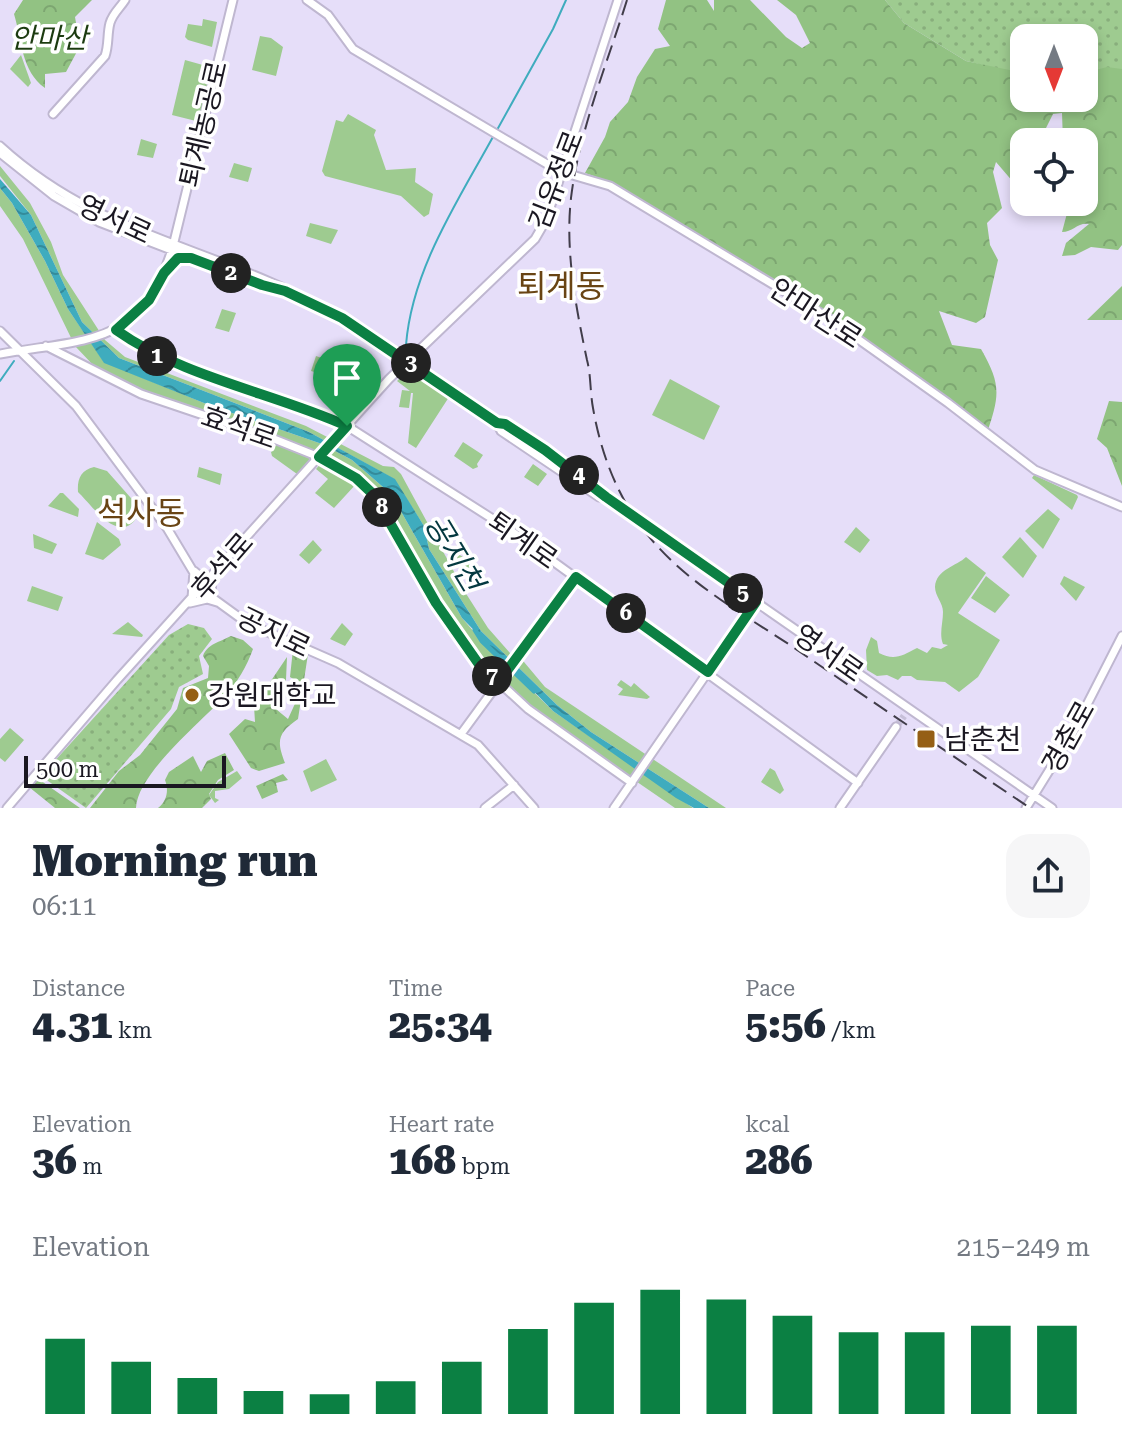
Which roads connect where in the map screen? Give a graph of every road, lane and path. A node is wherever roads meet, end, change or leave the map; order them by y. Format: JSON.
{"nodes":[{"id":1,"x":125,"y":0,"type":"edge"},
{"id":2,"x":233,"y":0,"type":"edge"},
{"id":3,"x":307,"y":0,"type":"edge"},
{"id":4,"x":618,"y":0,"type":"edge"},
{"id":5,"x":53,"y":114,"type":"dead end"},
{"id":6,"x":1,"y":150,"type":"edge"},
{"id":7,"x":565,"y":162,"type":"junction"},
{"id":8,"x":562,"y":172,"type":"junction"},
{"id":9,"x":579,"y":176,"type":"junction"},
{"id":10,"x":558,"y":184,"type":"junction"},
{"id":11,"x":143,"y":236,"type":"junction"},
{"id":12,"x":152,"y":243,"type":"junction"},
{"id":13,"x":172,"y":248,"type":"junction"},
{"id":14,"x":197,"y":258,"type":"junction"},
{"id":15,"x":164,"y":273,"type":"junction"},
{"id":16,"x":116,"y":330,"type":"junction"},
{"id":17,"x":0,"y":333,"type":"edge"},
{"id":18,"x":0,"y":345,"type":"edge"},
{"id":19,"x":46,"y":346,"type":"junction"},
{"id":20,"x":18,"y":350,"type":"junction"},
{"id":21,"x":0,"y":354,"type":"edge"},
{"id":22,"x":407,"y":360,"type":"junction"},
{"id":23,"x":345,"y":428,"type":"junction"},
{"id":24,"x":321,"y":455,"type":"junction"},
{"id":25,"x":1122,"y":507,"type":"edge"},
{"id":26,"x":194,"y":571,"type":"junction"},
{"id":27,"x":212,"y":577,"type":"junction"},
{"id":28,"x":576,"y":577,"type":"junction"},
{"id":29,"x":203,"y":588,"type":"junction"},
{"id":30,"x":211,"y":596,"type":"junction"},
{"id":31,"x":190,"y":602,"type":"junction"},
{"id":32,"x":756,"y":602,"type":"junction"},
{"id":33,"x":219,"y":603,"type":"junction"},
{"id":34,"x":1122,"y":636,"type":"edge"},
{"id":35,"x":708,"y":672,"type":"junction"},
{"id":36,"x":499,"y":681,"type":"junction"},
{"id":37,"x":910,"y":708,"type":"junction"},
{"id":38,"x":904,"y":716,"type":"tunnel mouth"},
{"id":39,"x":896,"y":727,"type":"tunnel mouth"},
{"id":40,"x":461,"y":734,"type":"junction"},
{"id":41,"x":633,"y":782,"type":"junction"},
{"id":42,"x":858,"y":783,"type":"junction"},
{"id":43,"x":514,"y":785,"type":"junction"},
{"id":44,"x":1035,"y":796,"type":"junction"},
{"id":45,"x":7,"y":808,"type":"edge"},
{"id":46,"x":485,"y":808,"type":"edge"},
{"id":47,"x":534,"y":808,"type":"edge"},
{"id":48,"x":614,"y":808,"type":"edge"},
{"id":49,"x":840,"y":808,"type":"edge"},
{"id":50,"x":1026,"y":808,"type":"edge"},
{"id":51,"x":1052,"y":808,"type":"edge"}],
"edges":[{"from":1,"to":5,"type":"street"},
{"from":2,"to":13,"type":"street","name":"퇴계농공로"},
{"from":3,"to":8,"type":"street","name":"안마산로"},
{"from":4,"to":7,"type":"street","name":"김유정로"},
{"from":6,"to":11,"type":"street","name":"영서로"},
{"from":7,"to":8,"type":"street","name":"김유정로"},
{"from":7,"to":9,"type":"street"},
{"from":8,"to":9,"type":"street","name":"안마산로"},
{"from":8,"to":10,"type":"street","name":"김유정로"},
{"from":9,"to":10,"type":"street"},
{"from":9,"to":25,"type":"street","name":"안마산로"},
{"from":10,"to":22,"type":"street","name":"김유정로"},
{"from":11,"to":12,"type":"street","name":"영서로"},
{"from":11,"to":13,"type":"street","name":"영서로"},
{"from":12,"to":13,"type":"street","name":"영서로"},
{"from":12,"to":15,"type":"street"},
{"from":13,"to":14,"type":"street","name":"영서로"},
{"from":13,"to":15,"type":"street","name":"퇴계농공로"},
{"from":14,"to":15,"type":"street"},
{"from":14,"to":22,"type":"street","name":"영서로"},
{"from":15,"to":16,"type":"street"},
{"from":16,"to":19,"type":"street"},
{"from":16,"to":23,"type":"street","name":"퇴계로"},
{"from":17,"to":18,"type":"street"},
{"from":17,"to":20,"type":"street","name":"공지로"},
{"from":19,"to":20,"type":"street"},
{"from":19,"to":24,"type":"street","name":"효석로"},
{"from":20,"to":21,"type":"street"},
{"from":20,"to":26,"type":"street","name":"공지로"},
{"from":22,"to":23,"type":"street"},
{"from":22,"to":32,"type":"street","name":"영서로"},
{"from":23,"to":24,"type":"street","name":"후석로"},
{"from":23,"to":28,"type":"street","name":"퇴계로"},
{"from":24,"to":27,"type":"street","name":"후석로"},
{"from":24,"to":36,"type":"street","name":"효석로"},
{"from":26,"to":27,"type":"street"},
{"from":26,"to":29,"type":"street","name":"공지로"},
{"from":26,"to":31,"type":"street"},
{"from":27,"to":29,"type":"street","name":"후석로"},
{"from":27,"to":30,"type":"street"},
{"from":28,"to":35,"type":"street","name":"퇴계로"},
{"from":28,"to":36,"type":"street"},
{"from":29,"to":30,"type":"street","name":"공지로"},
{"from":29,"to":31,"type":"street","name":"후석로"},
{"from":30,"to":33,"type":"street","name":"공지로"},
{"from":31,"to":33,"type":"street"},
{"from":31,"to":45,"type":"street","name":"후석로"},
{"from":32,"to":35,"type":"street"},
{"from":32,"to":37,"type":"street","name":"영서로"},
{"from":33,"to":40,"type":"street","name":"공지로"},
{"from":34,"to":44,"type":"street","name":"경춘로"},
{"from":35,"to":41,"type":"street"},
{"from":35,"to":42,"type":"street","name":"퇴계로"},
{"from":36,"to":40,"type":"street"},
{"from":36,"to":41,"type":"street","name":"효석로"},
{"from":37,"to":38,"type":"street"},
{"from":37,"to":44,"type":"street","name":"영서로"},
{"from":39,"to":42,"type":"street"},
{"from":40,"to":43,"type":"street","name":"공지로"},
{"from":41,"to":48,"type":"street"},
{"from":42,"to":49,"type":"street"},
{"from":43,"to":46,"type":"street"},
{"from":43,"to":47,"type":"street","name":"공지로"},
{"from":44,"to":50,"type":"street","name":"경춘로"},
{"from":44,"to":51,"type":"street","name":"영서로"}]}
